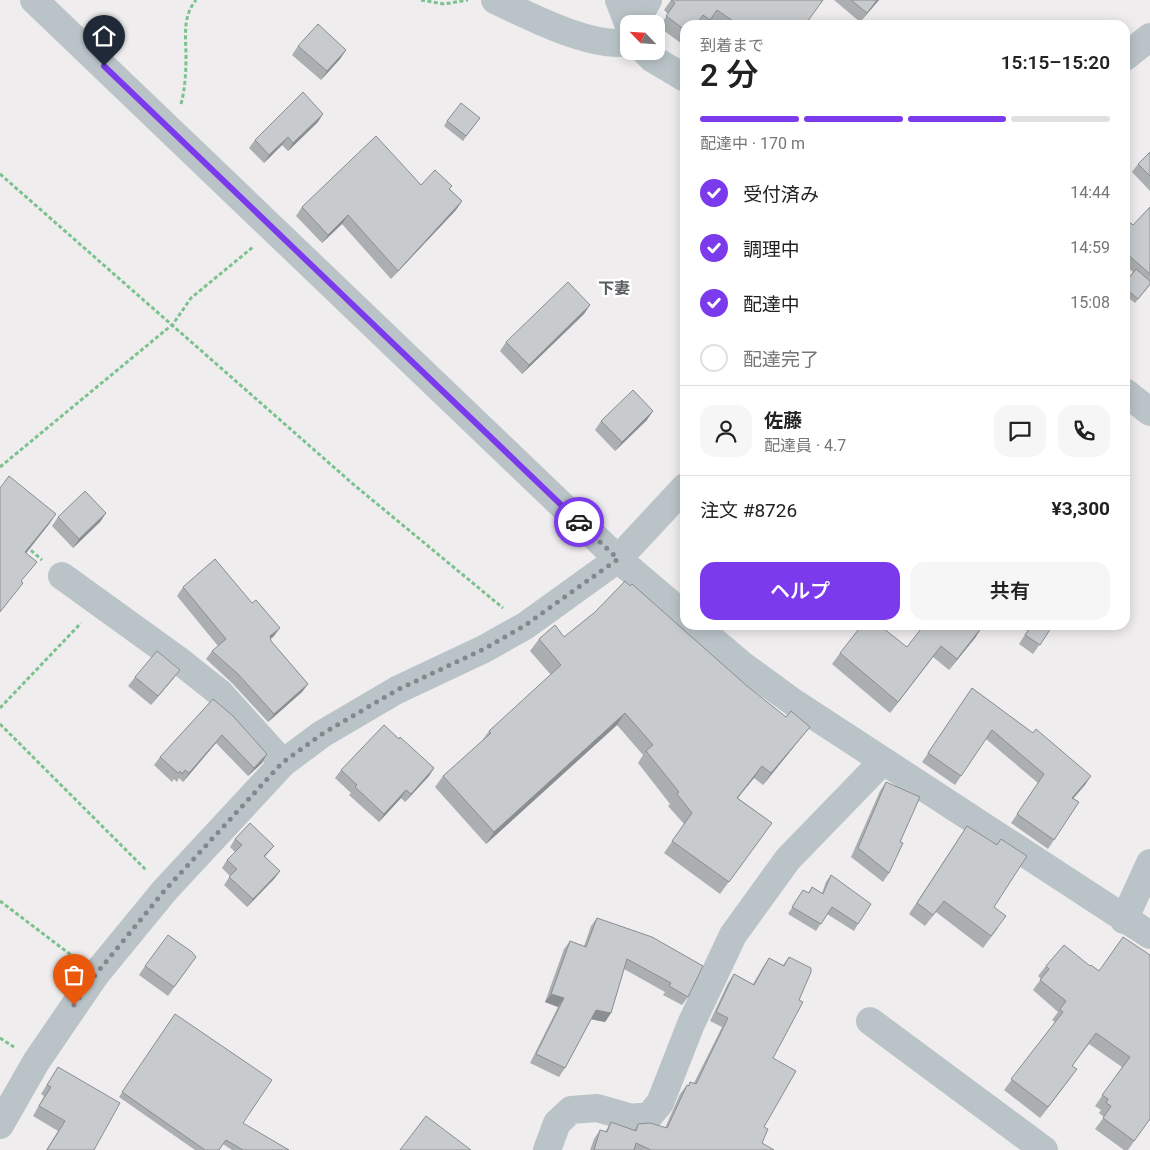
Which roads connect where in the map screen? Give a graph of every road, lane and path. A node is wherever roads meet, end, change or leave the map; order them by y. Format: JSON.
{"nodes":[{"id":1,"x":34,"y":0,"type":"edge"},
{"id":2,"x":196,"y":0,"type":"edge"},
{"id":3,"x":421,"y":0,"type":"edge"},
{"id":4,"x":468,"y":0,"type":"edge"},
{"id":5,"x":495,"y":0,"type":"edge"},
{"id":6,"x":619,"y":0,"type":"edge"},
{"id":7,"x":648,"y":0,"type":"edge"},
{"id":8,"x":625,"y":15,"type":"edge"},
{"id":9,"x":640,"y":15,"type":"edge"},
{"id":10,"x":1150,"y":37,"type":"edge"},
{"id":11,"x":620,"y":43,"type":"edge"},
{"id":12,"x":1130,"y":54,"type":"edge"},
{"id":13,"x":655,"y":60,"type":"edge"},
{"id":14,"x":680,"y":75,"type":"edge"},
{"id":15,"x":174,"y":132,"type":"junction"},
{"id":16,"x":0,"y":174,"type":"edge"},
{"id":17,"x":273,"y":230,"type":"junction"},
{"id":18,"x":173,"y":324,"type":"junction"},
{"id":19,"x":1130,"y":396,"type":"edge"},
{"id":20,"x":1150,"y":412,"type":"edge"},
{"id":21,"x":0,"y":467,"type":"edge"},
{"id":22,"x":680,"y":493,"type":"edge"},
{"id":23,"x":21,"y":542,"type":"edge"},
{"id":24,"x":618,"y":559,"type":"junction"},
{"id":25,"x":62,"y":576,"type":"joint"},
{"id":26,"x":100,"y":604,"type":"junction"},
{"id":27,"x":680,"y":612,"type":"edge"},
{"id":28,"x":525,"y":626,"type":"junction"},
{"id":29,"x":701,"y":630,"type":"edge"},
{"id":30,"x":0,"y":708,"type":"edge"},
{"id":31,"x":0,"y":724,"type":"edge"},
{"id":32,"x":4,"y":728,"type":"junction"},
{"id":33,"x":0,"y":733,"type":"edge"},
{"id":34,"x":883,"y":761,"type":"junction"},
{"id":35,"x":282,"y":763,"type":"junction"},
{"id":36,"x":1150,"y":863,"type":"edge"},
{"id":37,"x":165,"y":890,"type":"junction"},
{"id":38,"x":0,"y":901,"type":"edge"},
{"id":39,"x":1124,"y":920,"type":"junction"},
{"id":40,"x":1150,"y":935,"type":"edge"},
{"id":41,"x":96,"y":974,"type":"junction"},
{"id":42,"x":870,"y":1021,"type":"dead end"},
{"id":43,"x":0,"y":1126,"type":"edge"},
{"id":44,"x":547,"y":1150,"type":"edge"},
{"id":45,"x":1044,"y":1150,"type":"edge"}],
"edges":[{"from":1,"to":15,"type":"street"},
{"from":2,"to":15,"type":"path"},
{"from":3,"to":4,"type":"path"},
{"from":5,"to":11,"type":"street"},
{"from":6,"to":8,"type":"street"},
{"from":7,"to":9,"type":"street"},
{"from":10,"to":12,"type":"street"},
{"from":13,"to":14,"type":"street"},
{"from":15,"to":17,"type":"street"},
{"from":16,"to":18,"type":"path"},
{"from":17,"to":18,"type":"path"},
{"from":17,"to":24,"type":"street"},
{"from":18,"to":21,"type":"path"},
{"from":18,"to":28,"type":"path"},
{"from":19,"to":20,"type":"street"},
{"from":22,"to":24,"type":"street"},
{"from":23,"to":25,"type":"path"},
{"from":24,"to":27,"type":"street"},
{"from":24,"to":28,"type":"street"},
{"from":25,"to":26,"type":"street"},
{"from":26,"to":30,"type":"path"},
{"from":26,"to":35,"type":"street"},
{"from":28,"to":35,"type":"street"},
{"from":29,"to":34,"type":"street"},
{"from":31,"to":32,"type":"path"},
{"from":32,"to":33,"type":"path"},
{"from":32,"to":37,"type":"path"},
{"from":34,"to":39,"type":"street"},
{"from":34,"to":44,"type":"street"},
{"from":35,"to":37,"type":"street"},
{"from":36,"to":39,"type":"street"},
{"from":37,"to":41,"type":"street"},
{"from":38,"to":41,"type":"path"},
{"from":39,"to":40,"type":"street"},
{"from":41,"to":43,"type":"street"},
{"from":42,"to":45,"type":"street"}]}
